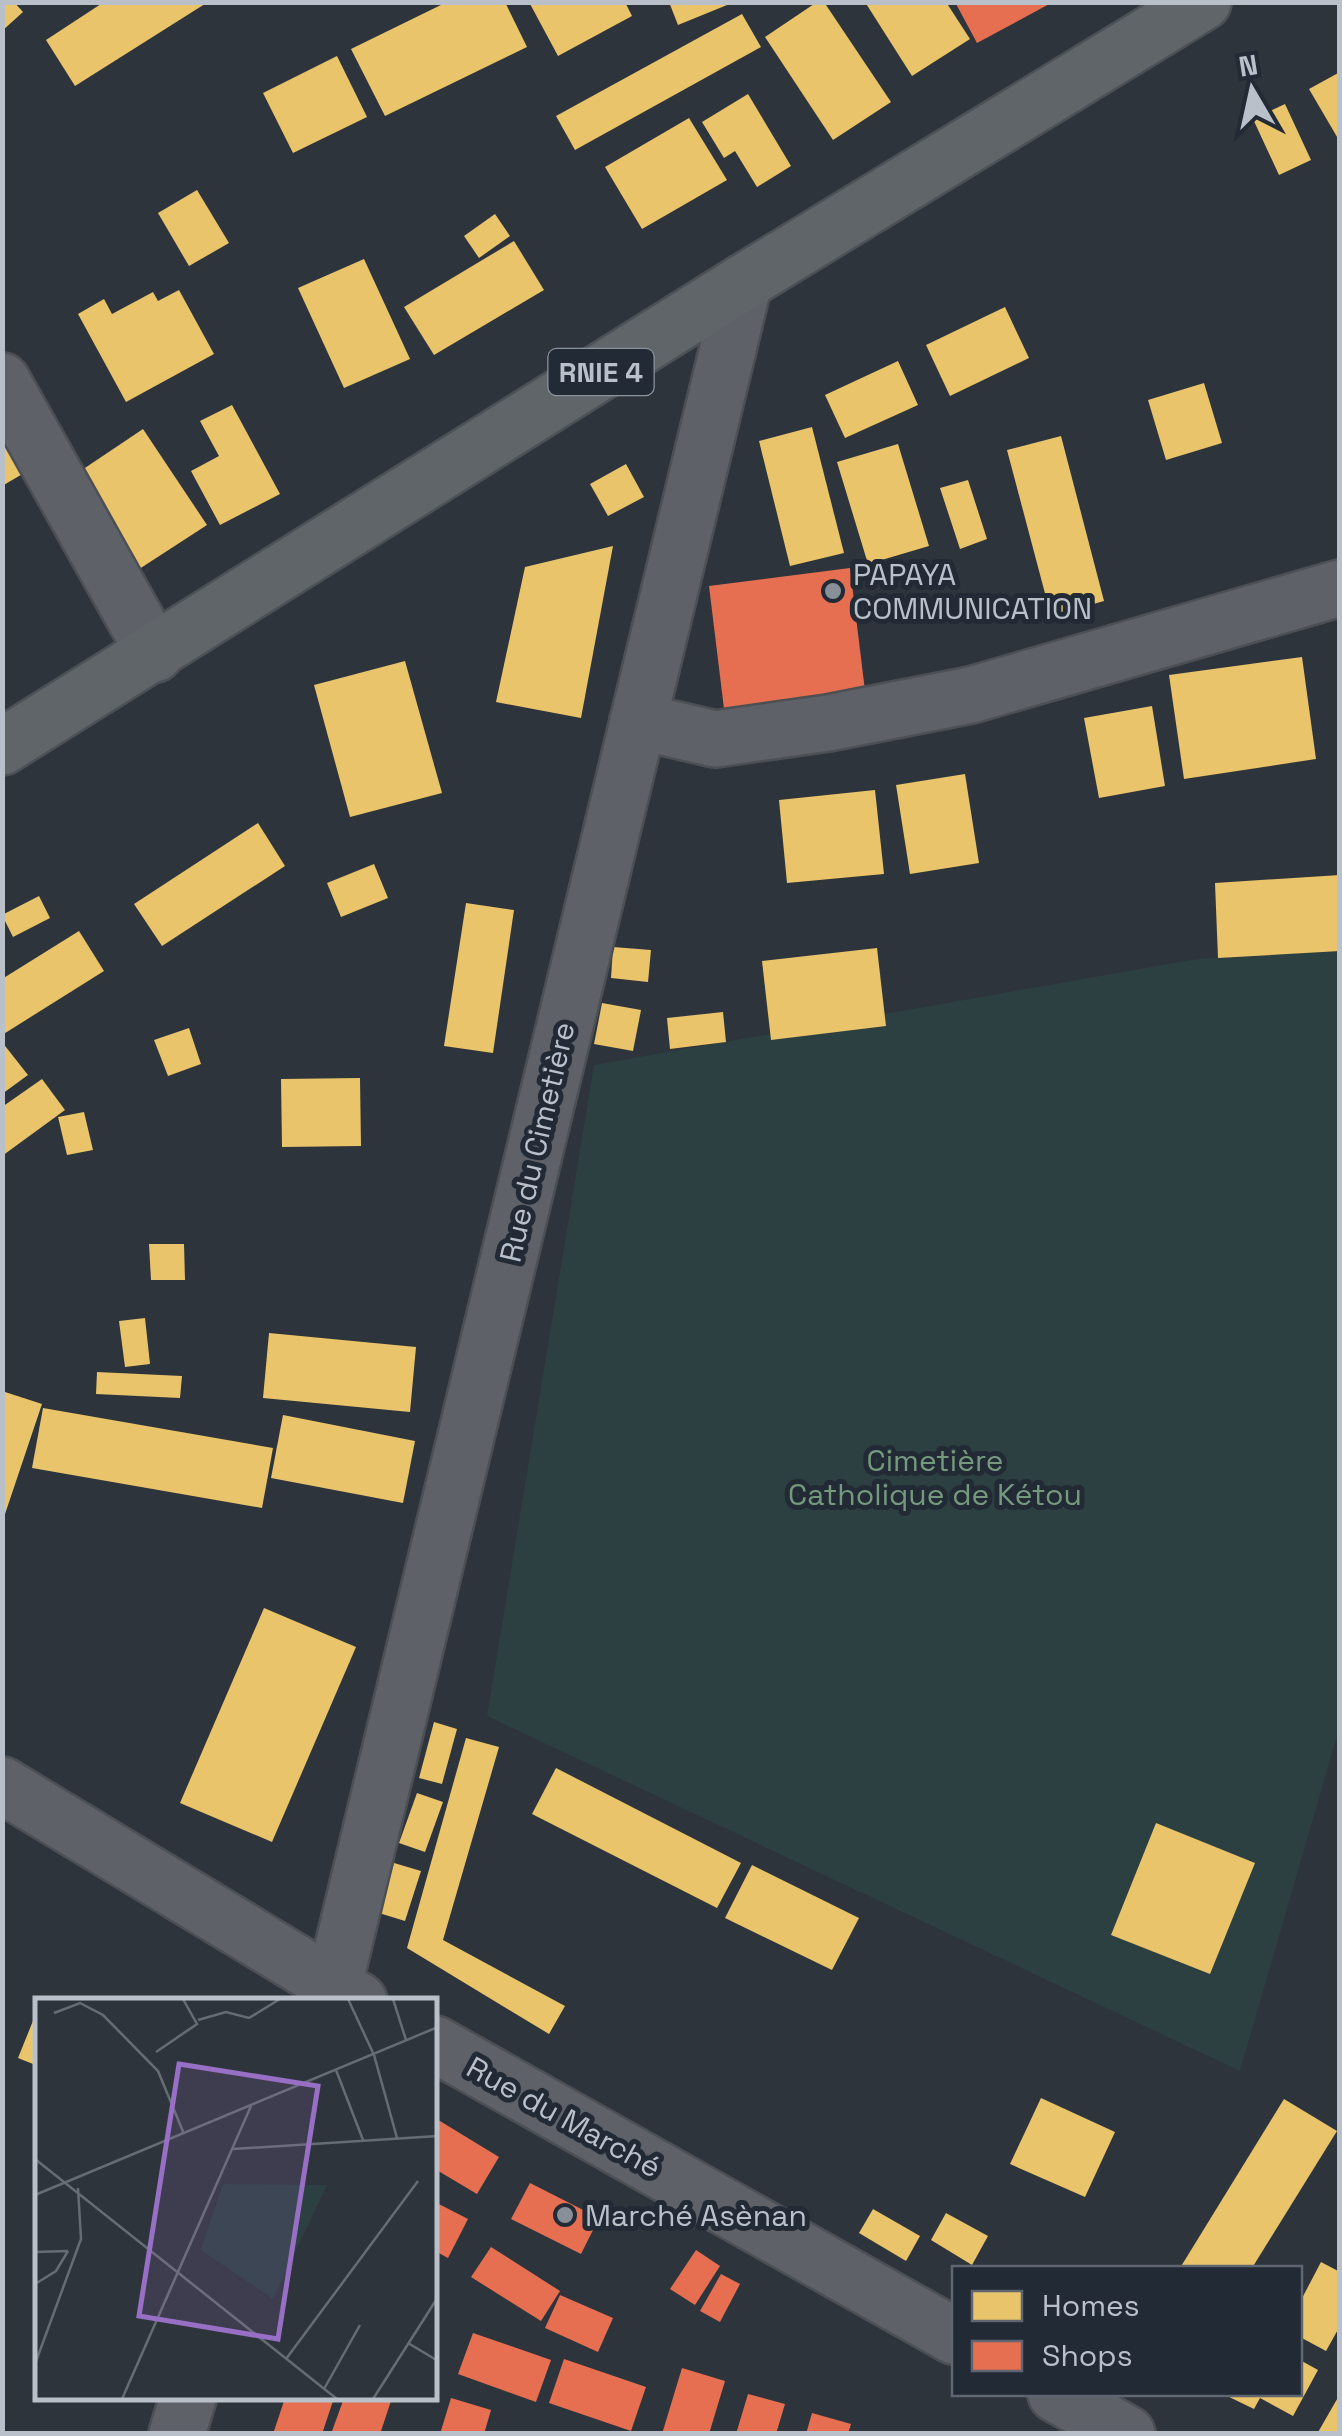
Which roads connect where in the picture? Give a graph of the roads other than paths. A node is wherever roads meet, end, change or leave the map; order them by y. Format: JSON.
{"nodes":[{"id":1,"x":1204,"y":2,"type":"edge"},
{"id":2,"x":744,"y":282,"type":"junction"},
{"id":3,"x":2,"y":382,"type":"edge"},
{"id":4,"x":1340,"y":588,"type":"edge"},
{"id":5,"x":155,"y":654,"type":"junction"},
{"id":6,"x":638,"y":721,"type":"junction"},
{"id":7,"x":2,"y":747,"type":"edge"},
{"id":8,"x":2,"y":1785,"type":"edge"},
{"id":9,"x":341,"y":1996,"type":"edge"},
{"id":10,"x":438,"y":2046,"type":"edge"},
{"id":11,"x":952,"y":2335,"type":"edge"},
{"id":12,"x":1060,"y":2396,"type":"edge"},
{"id":13,"x":187,"y":2401,"type":"edge"},
{"id":14,"x":176,"y":2434,"type":"edge"},
{"id":15,"x":1127,"y":2434,"type":"edge"}],
"edges":[{"from":1,"to":2,"type":"main road","number":"RNIE 4"},
{"from":2,"to":5,"type":"main road","number":"RNIE 4"},
{"from":2,"to":6,"type":"street","name":"Rue du Cimetière"},
{"from":3,"to":5,"type":"street"},
{"from":4,"to":6,"type":"street"},
{"from":5,"to":7,"type":"main road","number":"RNIE 4"},
{"from":6,"to":9,"type":"street","name":"Rue du Cimetière"},
{"from":8,"to":9,"type":"street"},
{"from":10,"to":11,"type":"street","name":"Rue du Marché"},
{"from":12,"to":15,"type":"street"},
{"from":13,"to":14,"type":"street"}]}
